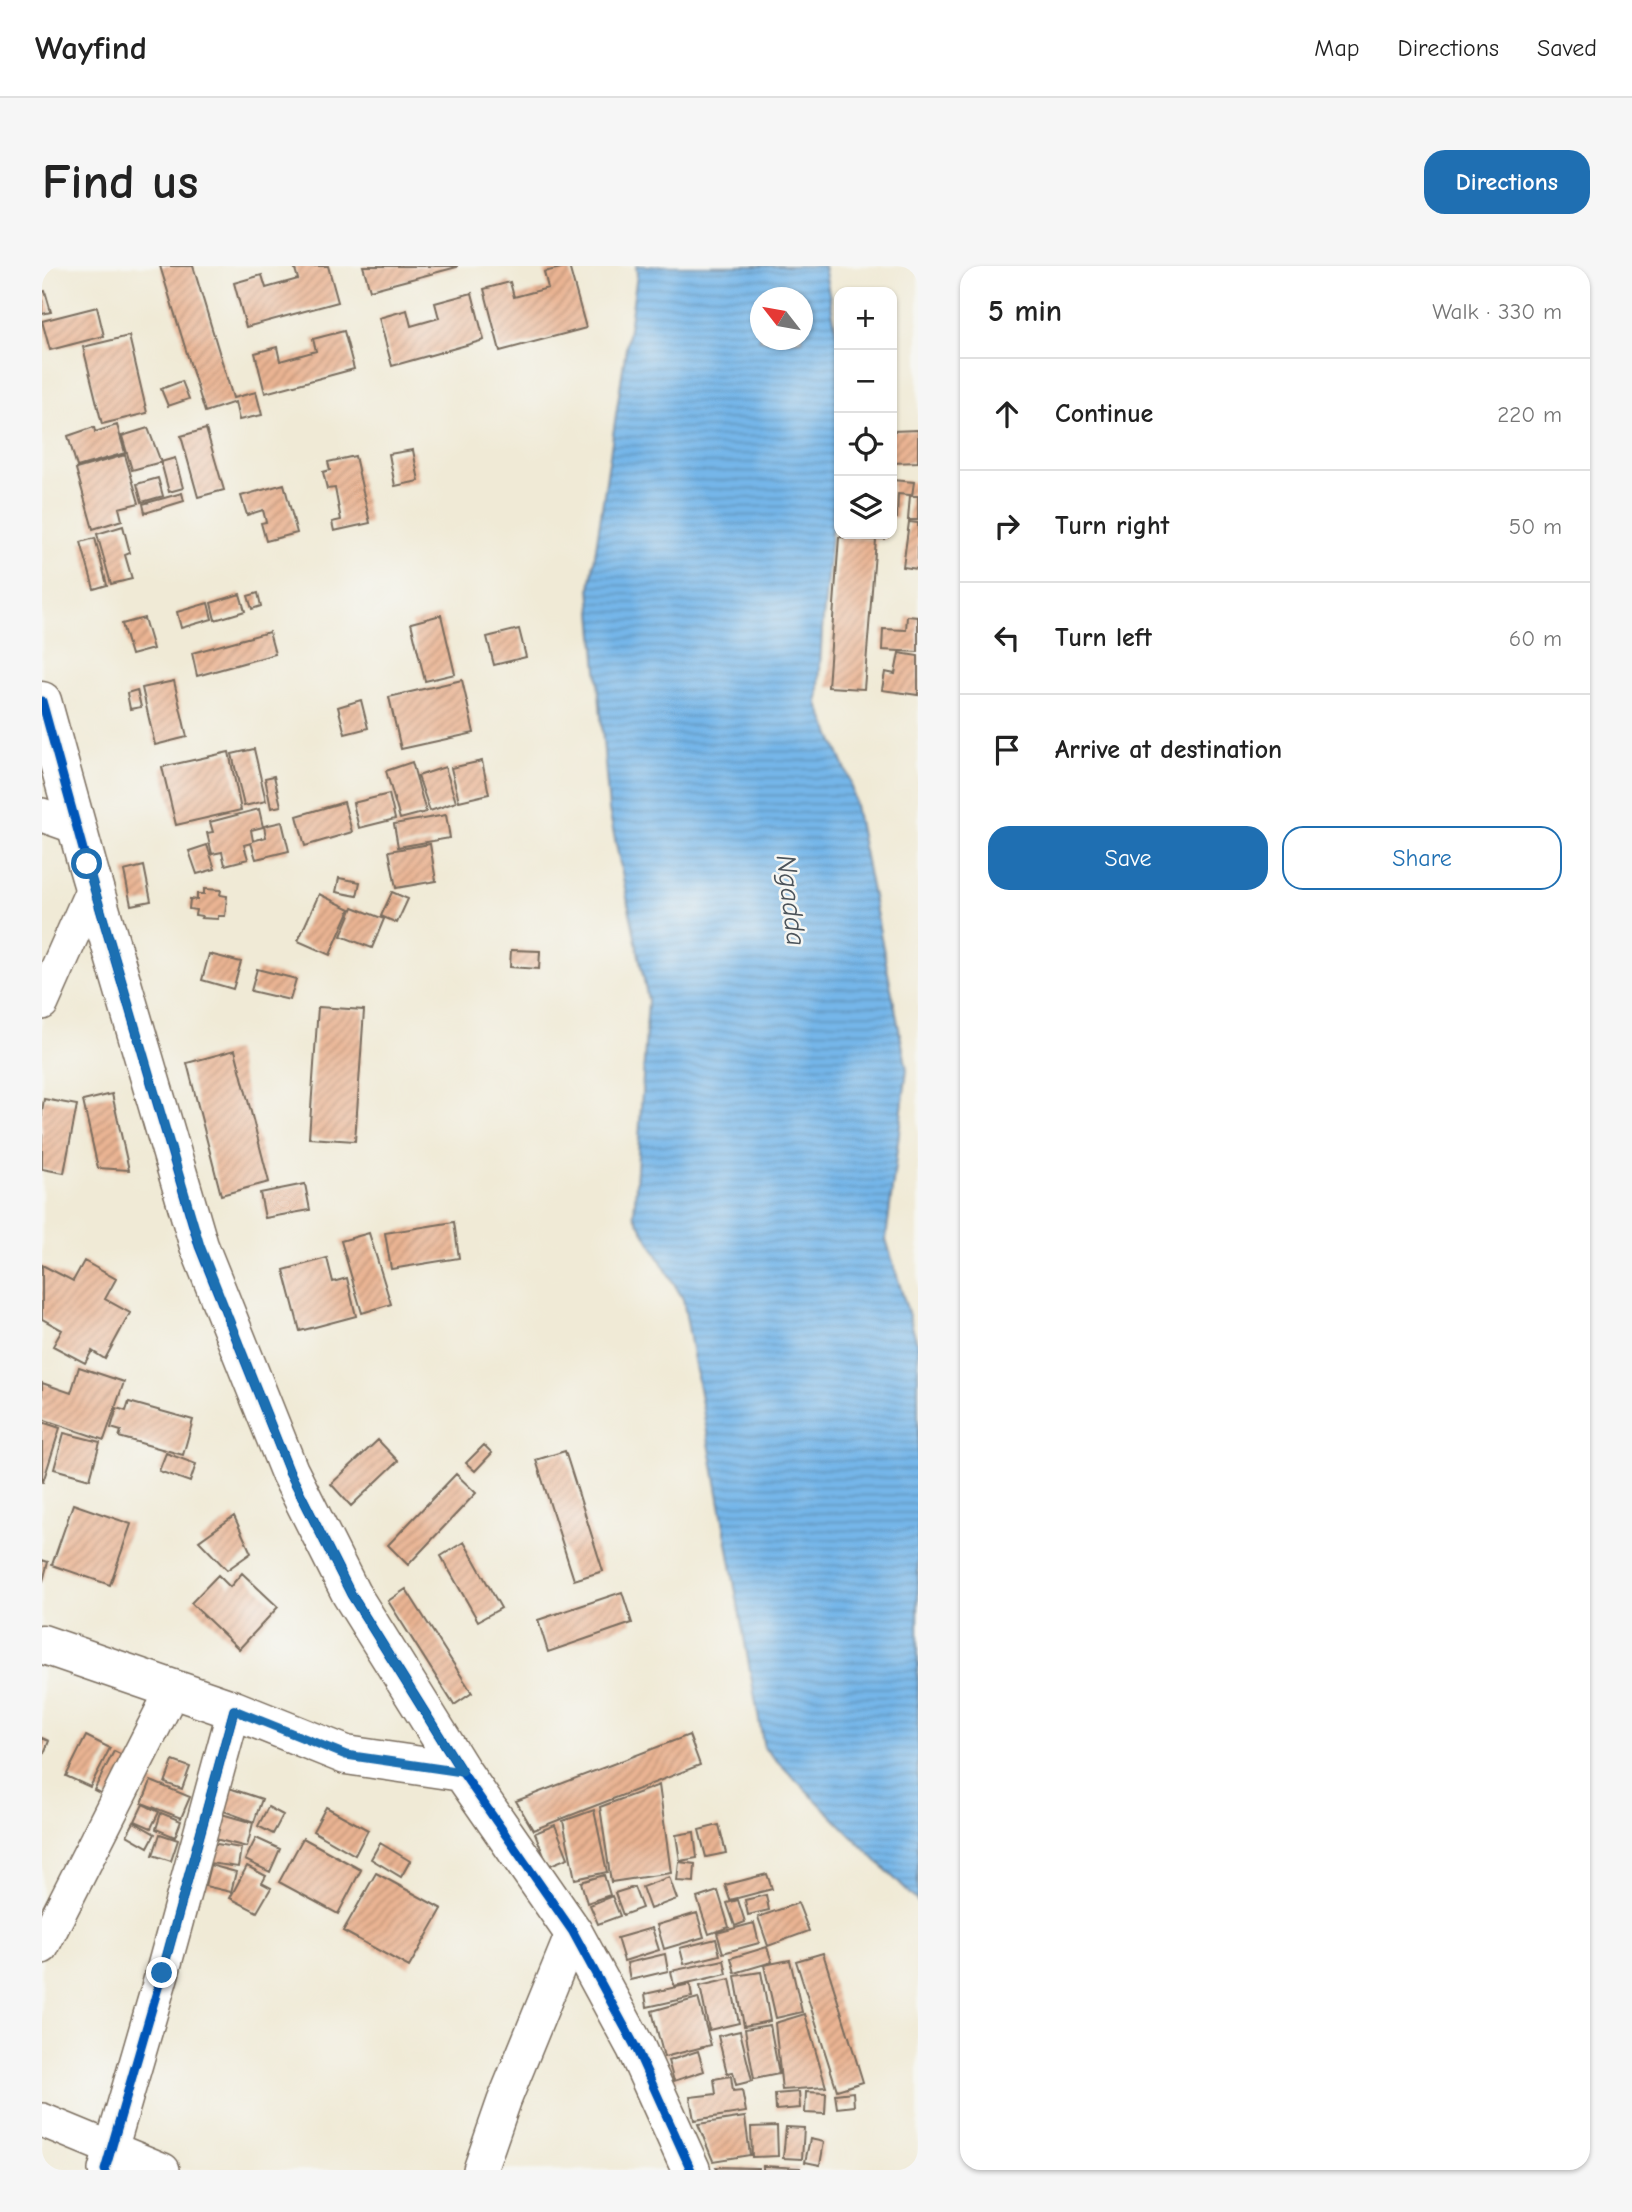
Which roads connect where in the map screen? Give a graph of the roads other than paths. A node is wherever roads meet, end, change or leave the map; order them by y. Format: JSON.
{"nodes":[{"id":1,"x":42,"y":701,"type":"edge"},
{"id":2,"x":59,"y":821,"type":"edge"},
{"id":3,"x":94,"y":886,"type":"junction"},
{"id":4,"x":42,"y":1003,"type":"edge"},
{"id":5,"x":42,"y":1644,"type":"edge"},
{"id":6,"x":173,"y":1689,"type":"junction"},
{"id":7,"x":234,"y":1710,"type":"junction"},
{"id":8,"x":462,"y":1772,"type":"junction"},
{"id":9,"x":573,"y":1932,"type":"junction"},
{"id":10,"x":42,"y":1947,"type":"edge"},
{"id":11,"x":42,"y":2120,"type":"edge"},
{"id":12,"x":108,"y":2160,"type":"edge"},
{"id":13,"x":163,"y":2170,"type":"edge"},
{"id":14,"x":481,"y":2170,"type":"edge"},
{"id":15,"x":691,"y":2170,"type":"edge"}],
"edges":[{"from":1,"to":2,"type":"street"},
{"from":2,"to":3,"type":"street"},
{"from":3,"to":4,"type":"street"},
{"from":3,"to":8,"type":"street"},
{"from":5,"to":6,"type":"street"},
{"from":6,"to":7,"type":"street"},
{"from":6,"to":10,"type":"street"},
{"from":7,"to":8,"type":"street"},
{"from":7,"to":12,"type":"street"},
{"from":8,"to":9,"type":"street"},
{"from":9,"to":14,"type":"street"},
{"from":9,"to":15,"type":"street"},
{"from":11,"to":12,"type":"street"},
{"from":12,"to":13,"type":"street"}]}
